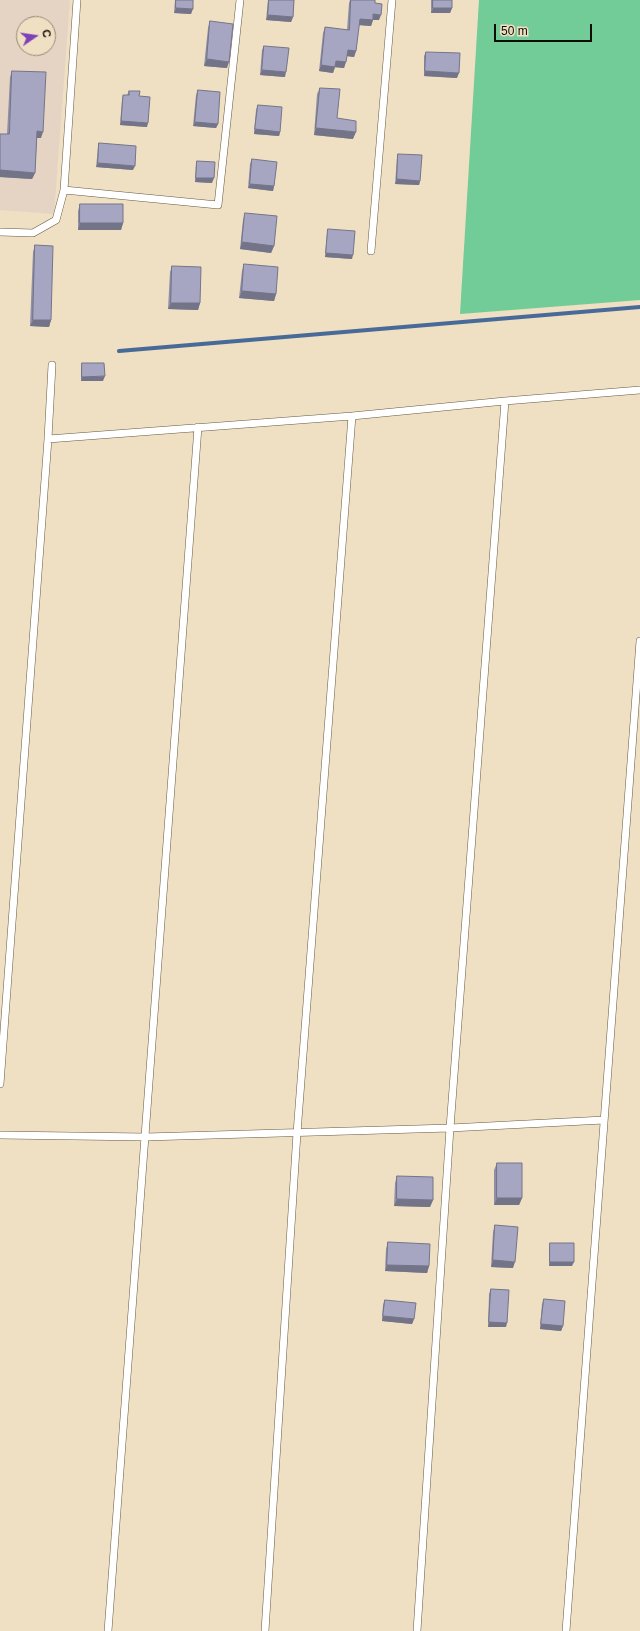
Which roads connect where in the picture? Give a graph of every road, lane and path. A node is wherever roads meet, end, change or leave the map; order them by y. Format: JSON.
{"nodes":[{"id":1,"x":77,"y":0,"type":"edge"},
{"id":2,"x":240,"y":0,"type":"edge"},
{"id":3,"x":392,"y":0,"type":"edge"},
{"id":4,"x":64,"y":190,"type":"junction"},
{"id":5,"x":0,"y":232,"type":"edge"},
{"id":6,"x":371,"y":251,"type":"dead end"},
{"id":7,"x":52,"y":365,"type":"dead end"},
{"id":8,"x":640,"y":390,"type":"edge"},
{"id":9,"x":505,"y":401,"type":"junction"},
{"id":10,"x":352,"y":416,"type":"junction"},
{"id":11,"x":198,"y":427,"type":"junction"},
{"id":12,"x":48,"y":439,"type":"junction"},
{"id":13,"x":640,"y":641,"type":"edge"},
{"id":14,"x":0,"y":1084,"type":"edge"},
{"id":15,"x":604,"y":1120,"type":"junction"},
{"id":16,"x":450,"y":1128,"type":"junction"},
{"id":17,"x":297,"y":1133,"type":"junction"},
{"id":18,"x":0,"y":1135,"type":"edge"},
{"id":19,"x":146,"y":1137,"type":"junction"},
{"id":20,"x":108,"y":1631,"type":"edge"},
{"id":21,"x":265,"y":1631,"type":"edge"},
{"id":22,"x":418,"y":1631,"type":"edge"},
{"id":23,"x":566,"y":1631,"type":"edge"}],
"edges":[{"from":1,"to":4,"type":"lane"},
{"from":2,"to":4,"type":"lane"},
{"from":3,"to":6,"type":"lane"},
{"from":4,"to":5,"type":"lane"},
{"from":7,"to":12,"type":"lane"},
{"from":8,"to":9,"type":"lane"},
{"from":9,"to":10,"type":"lane"},
{"from":9,"to":16,"type":"lane"},
{"from":10,"to":11,"type":"lane"},
{"from":10,"to":17,"type":"lane"},
{"from":11,"to":12,"type":"lane"},
{"from":11,"to":19,"type":"lane"},
{"from":12,"to":14,"type":"lane"},
{"from":13,"to":15,"type":"lane"},
{"from":15,"to":16,"type":"lane"},
{"from":15,"to":23,"type":"lane"},
{"from":16,"to":17,"type":"lane"},
{"from":16,"to":22,"type":"lane"},
{"from":17,"to":19,"type":"lane"},
{"from":17,"to":21,"type":"lane"},
{"from":18,"to":19,"type":"lane"},
{"from":19,"to":20,"type":"lane"}]}
